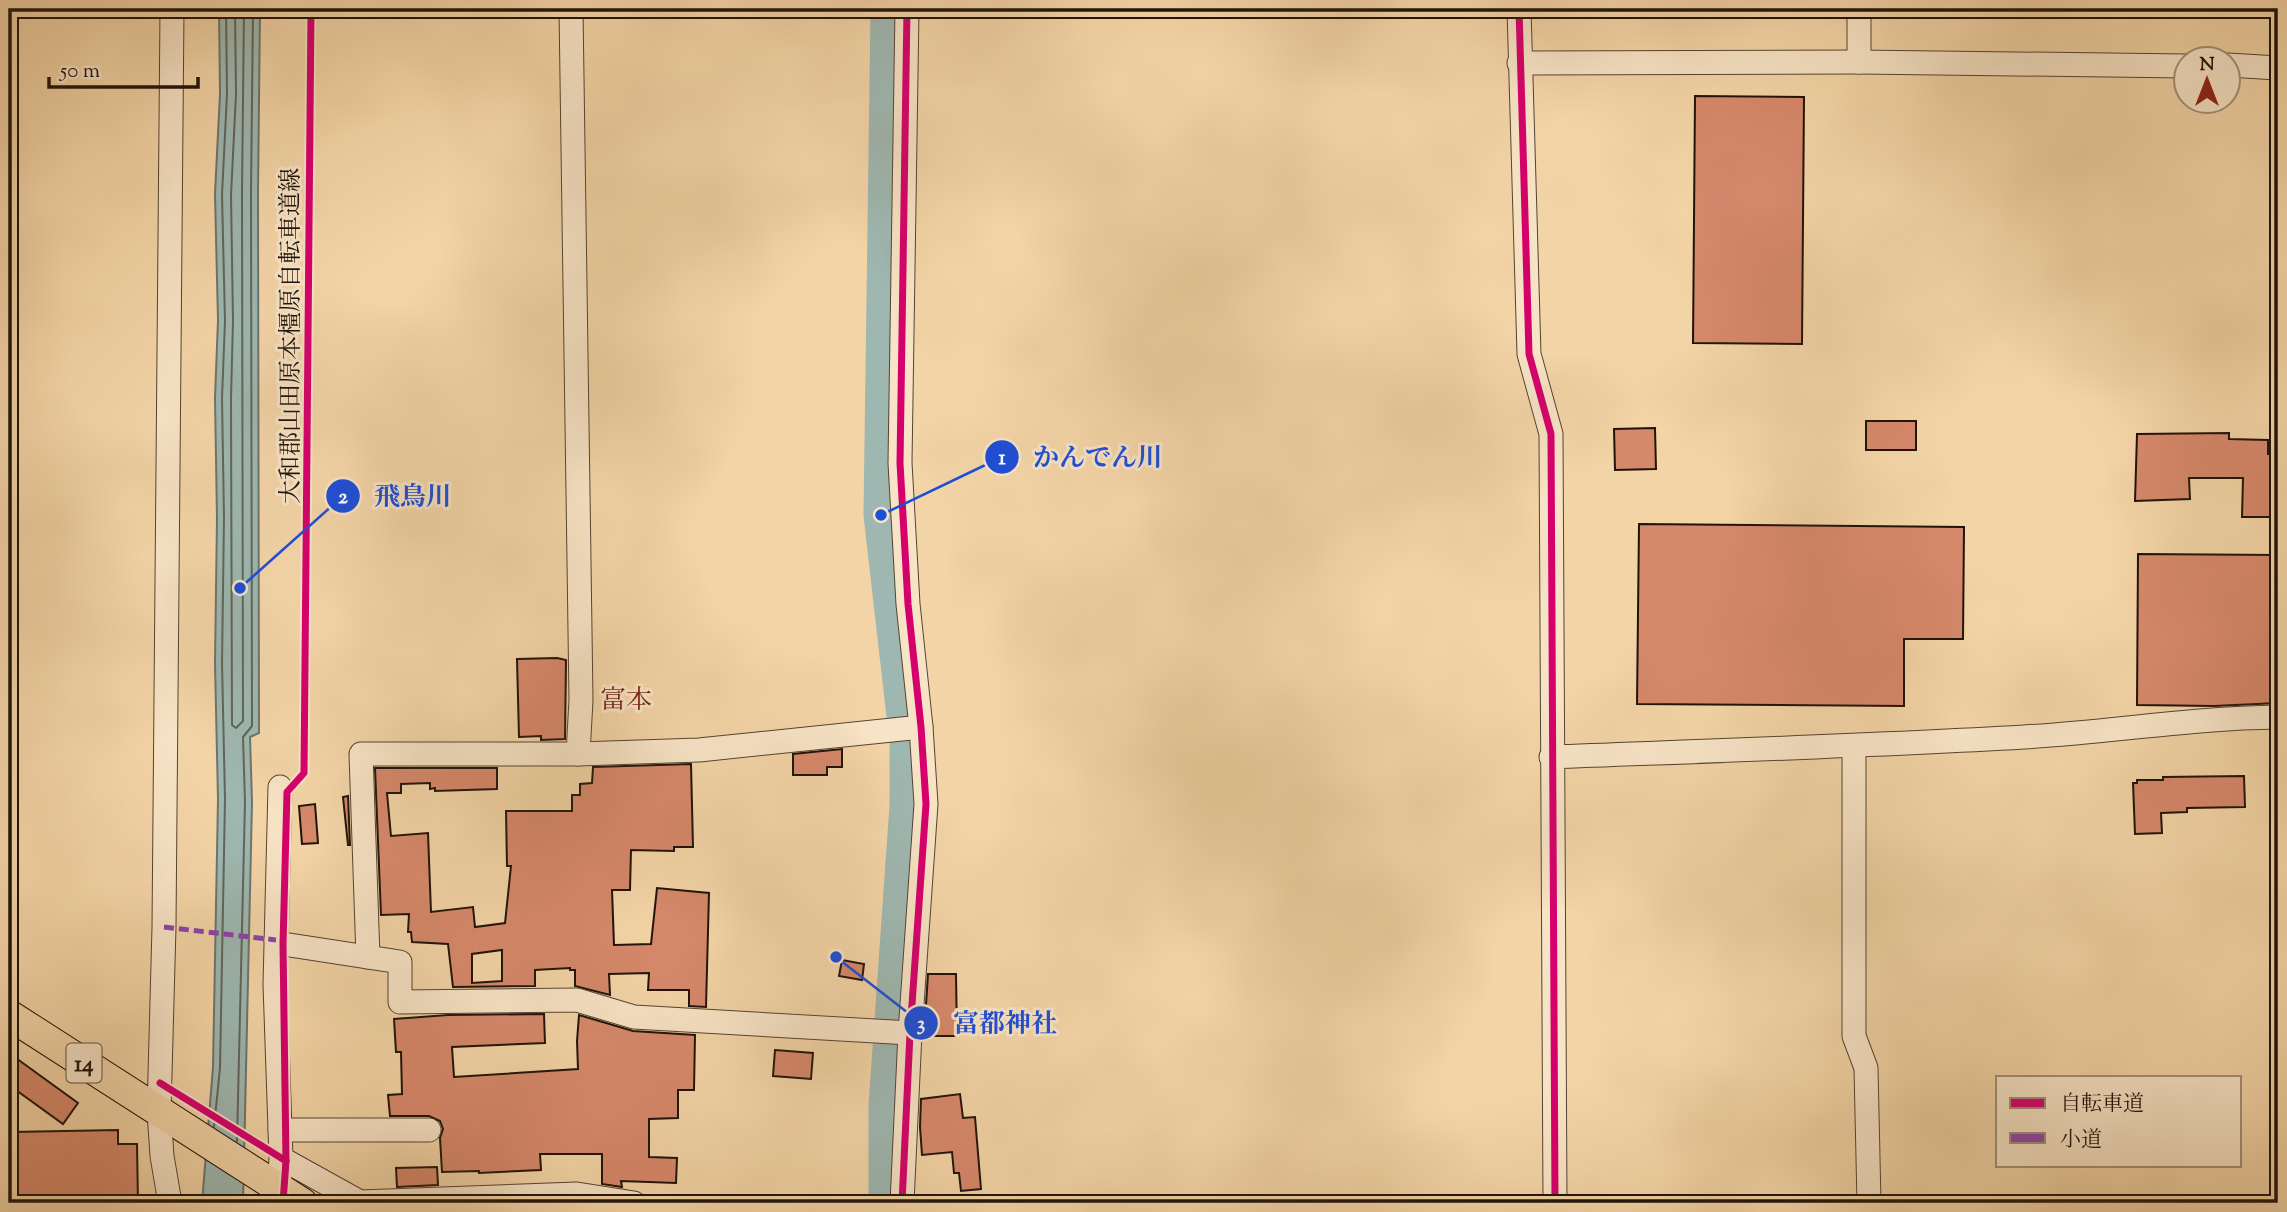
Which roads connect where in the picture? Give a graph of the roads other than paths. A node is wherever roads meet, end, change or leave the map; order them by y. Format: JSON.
{"nodes":[{"id":1,"x":172,"y":9,"type":"edge"},
{"id":2,"x":571,"y":9,"type":"edge"},
{"id":3,"x":907,"y":9,"type":"edge"},
{"id":4,"x":1519,"y":9,"type":"edge"},
{"id":5,"x":1859,"y":9,"type":"edge"},
{"id":6,"x":1859,"y":62,"type":"junction"},
{"id":7,"x":1519,"y":63,"type":"junction"},
{"id":8,"x":2172,"y":66,"type":"edge"},
{"id":9,"x":2242,"y":66,"type":"edge"},
{"id":10,"x":2278,"y":68,"type":"edge"},
{"id":11,"x":2278,"y":717,"type":"edge"},
{"id":12,"x":921,"y":727,"type":"junction"},
{"id":13,"x":1854,"y":746,"type":"junction"},
{"id":14,"x":578,"y":754,"type":"junction"},
{"id":15,"x":1551,"y":757,"type":"junction"},
{"id":16,"x":280,"y":787,"type":"dead end"},
{"id":17,"x":275,"y":940,"type":"junction"},
{"id":18,"x":368,"y":957,"type":"junction"},
{"id":19,"x":9,"y":1015,"type":"edge"},
{"id":20,"x":910,"y":1033,"type":"junction"},
{"id":21,"x":159,"y":1111,"type":"junction"},
{"id":22,"x":280,"y":1130,"type":"junction"},
{"id":23,"x":429,"y":1130,"type":"dead end"},
{"id":24,"x":285,"y":1185,"type":"edge"},
{"id":25,"x":170,"y":1203,"type":"edge"},
{"id":26,"x":634,"y":1203,"type":"edge"},
{"id":27,"x":902,"y":1203,"type":"edge"},
{"id":28,"x":1555,"y":1203,"type":"edge"},
{"id":29,"x":1869,"y":1203,"type":"edge"}],
"edges":[{"from":1,"to":21,"type":"street"},
{"from":2,"to":14,"type":"street"},
{"from":3,"to":12,"type":"street"},
{"from":4,"to":7,"type":"street"},
{"from":5,"to":6,"type":"street"},
{"from":6,"to":7,"type":"street"},
{"from":6,"to":8,"type":"street"},
{"from":7,"to":15,"type":"street"},
{"from":9,"to":10,"type":"street"},
{"from":11,"to":13,"type":"street"},
{"from":12,"to":14,"type":"street"},
{"from":12,"to":20,"type":"street"},
{"from":13,"to":15,"type":"street"},
{"from":13,"to":29,"type":"street"},
{"from":14,"to":18,"type":"street"},
{"from":15,"to":28,"type":"street"},
{"from":16,"to":17,"type":"street"},
{"from":17,"to":18,"type":"street"},
{"from":17,"to":22,"type":"street"},
{"from":18,"to":20,"type":"street"},
{"from":19,"to":21,"type":"main road","number":"14"},
{"from":20,"to":27,"type":"street"},
{"from":21,"to":24,"type":"main road","number":"14"},
{"from":21,"to":25,"type":"street"},
{"from":22,"to":23,"type":"street"},
{"from":22,"to":24,"type":"street"},
{"from":24,"to":26,"type":"street"}]}
